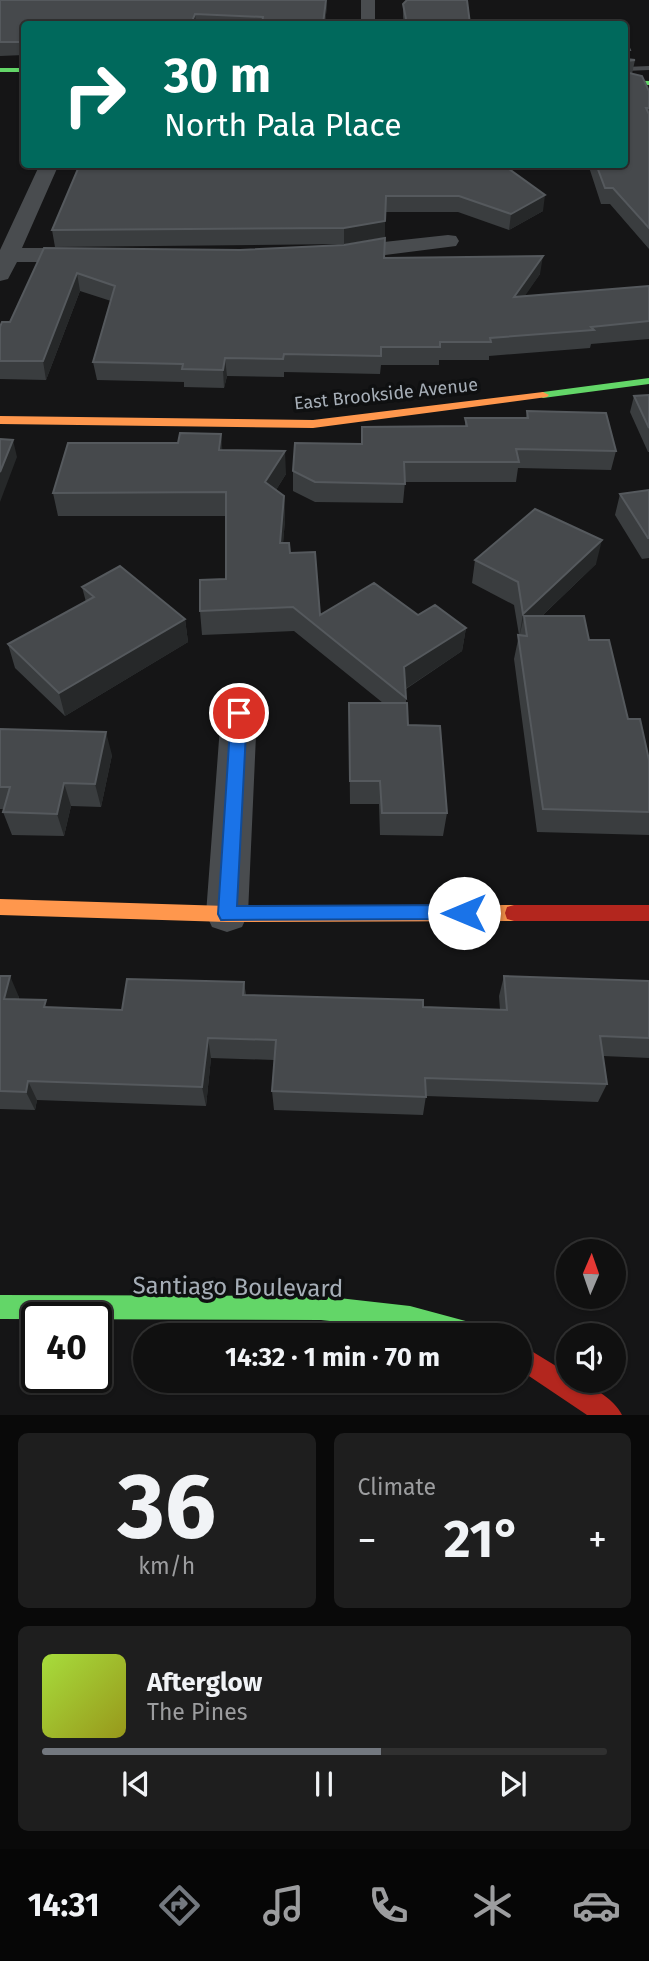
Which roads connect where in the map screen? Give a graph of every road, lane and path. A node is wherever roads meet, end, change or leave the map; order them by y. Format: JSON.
{"nodes":[{"id":1,"x":368,"y":0,"type":"edge"},
{"id":2,"x":368,"y":21,"type":"edge"},
{"id":3,"x":649,"y":68,"type":"edge"},
{"id":4,"x":628,"y":69,"type":"edge"},
{"id":5,"x":0,"y":70,"type":"edge"},
{"id":6,"x":21,"y":70,"type":"edge"},
{"id":7,"x":0,"y":78,"type":"edge"},
{"id":8,"x":21,"y":78,"type":"edge"},
{"id":9,"x":628,"y":82,"type":"edge"},
{"id":10,"x":649,"y":83,"type":"edge"},
{"id":11,"x":628,"y":90,"type":"edge"},
{"id":12,"x":649,"y":91,"type":"edge"},
{"id":13,"x":48,"y":168,"type":"edge"},
{"id":14,"x":448,"y":241,"type":"dead end"},
{"id":15,"x":318,"y":254,"type":"edge"},
{"id":16,"x":105,"y":256,"type":"edge"},
{"id":17,"x":5,"y":264,"type":"edge"},
{"id":18,"x":649,"y":381,"type":"edge"},
{"id":19,"x":0,"y":420,"type":"edge"},
{"id":20,"x":239,"y":713,"type":"dead end"},
{"id":21,"x":0,"y":907,"type":"edge"},
{"id":22,"x":649,"y":913,"type":"edge"},
{"id":23,"x":227,"y":914,"type":"junction"},
{"id":24,"x":0,"y":1307,"type":"edge"},
{"id":25,"x":429,"y":1323,"type":"edge"},
{"id":26,"x":532,"y":1364,"type":"edge"},
{"id":27,"x":609,"y":1415,"type":"edge"}],
"edges":[{"from":1,"to":2,"type":"street"},
{"from":3,"to":4,"type":"lane"},
{"from":5,"to":6,"type":"street"},
{"from":7,"to":8,"type":"street"},
{"from":9,"to":10,"type":"street"},
{"from":11,"to":12,"type":"street"},
{"from":13,"to":17,"type":"street"},
{"from":14,"to":15,"type":"street"},
{"from":16,"to":17,"type":"street"},
{"from":18,"to":19,"type":"street","name":"East Brookside Avenue"},
{"from":20,"to":23,"type":"street"},
{"from":21,"to":23,"type":"street"},
{"from":22,"to":23,"type":"street"},
{"from":24,"to":25,"type":"street","name":"Santiago Boulevard"},
{"from":26,"to":27,"type":"street"}]}
